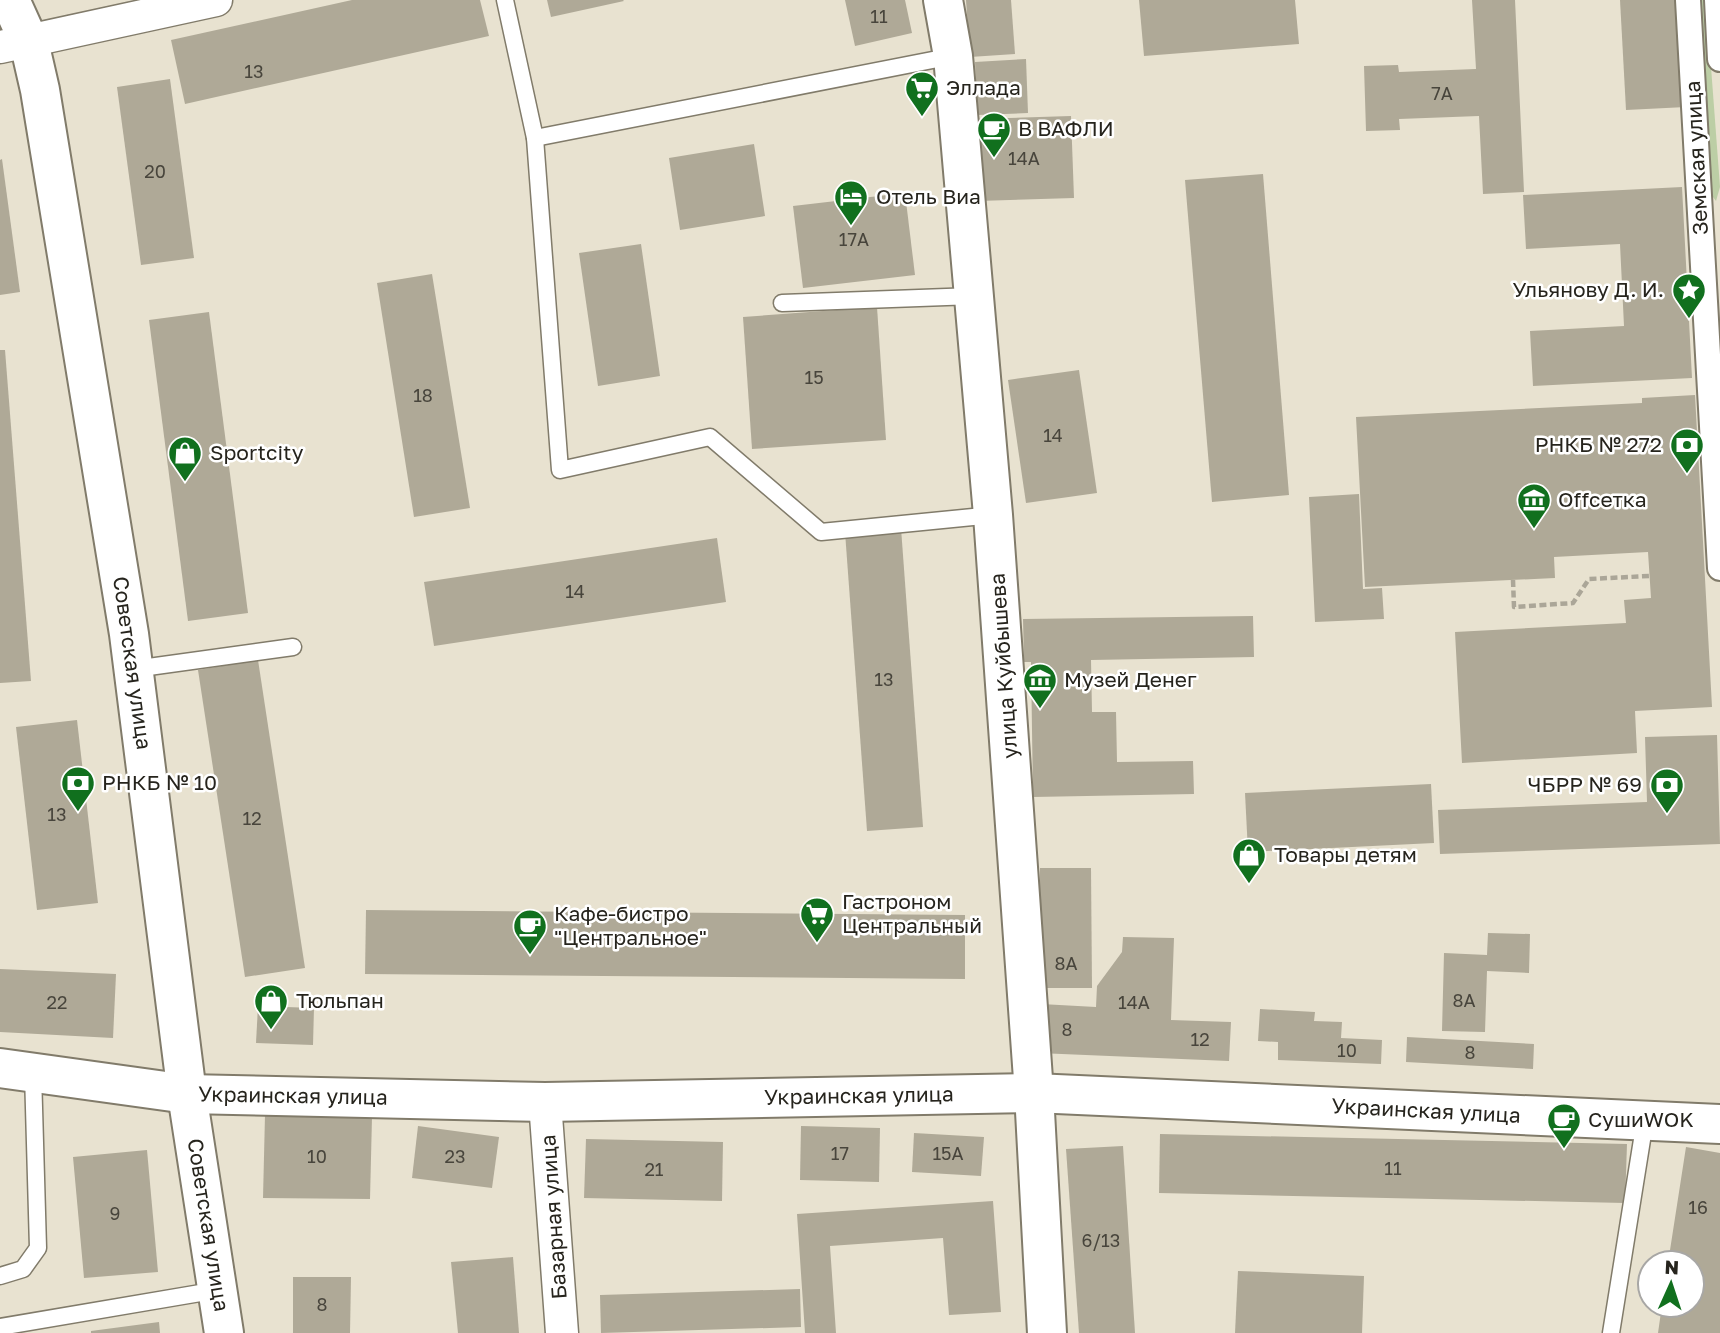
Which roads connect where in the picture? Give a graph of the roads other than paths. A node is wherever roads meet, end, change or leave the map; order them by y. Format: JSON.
{"nodes":[{"id":1,"x":10,"y":0,"type":"edge"},
{"id":2,"x":216,"y":0,"type":"edge"},
{"id":3,"x":505,"y":0,"type":"edge"},
{"id":4,"x":943,"y":0,"type":"edge"},
{"id":5,"x":1688,"y":0,"type":"edge"},
{"id":6,"x":1717,"y":0,"type":"edge"},
{"id":7,"x":15,"y":45,"type":"edge"},
{"id":8,"x":953,"y":56,"type":"junction"},
{"id":9,"x":1720,"y":59,"type":"edge"},
{"id":10,"x":536,"y":138,"type":"junction"},
{"id":11,"x":1711,"y":232,"type":"edge"},
{"id":12,"x":974,"y":296,"type":"junction"},
{"id":13,"x":782,"y":303,"type":"dead end"},
{"id":14,"x":993,"y":514,"type":"junction"},
{"id":15,"x":1720,"y":568,"type":"edge"},
{"id":16,"x":293,"y":647,"type":"dead end"},
{"id":17,"x":134,"y":669,"type":"junction"},
{"id":18,"x":16,"y":1070,"type":"edge"},
{"id":19,"x":1034,"y":1093,"type":"junction"},
{"id":20,"x":187,"y":1094,"type":"junction"},
{"id":21,"x":545,"y":1102,"type":"junction"},
{"id":22,"x":1645,"y":1121,"type":"junction"},
{"id":23,"x":1720,"y":1124,"type":"edge"},
{"id":24,"x":0,"y":1276,"type":"edge"},
{"id":25,"x":218,"y":1290,"type":"junction"},
{"id":26,"x":0,"y":1327,"type":"edge"},
{"id":27,"x":224,"y":1333,"type":"edge"},
{"id":28,"x":562,"y":1333,"type":"edge"},
{"id":29,"x":1047,"y":1333,"type":"edge"},
{"id":30,"x":1611,"y":1333,"type":"edge"}],
"edges":[{"from":1,"to":7,"type":"main road","name":"Советская улица"},
{"from":2,"to":7,"type":"street"},
{"from":3,"to":10,"type":"lane"},
{"from":4,"to":8,"type":"main road","name":"улица Куйбышева"},
{"from":5,"to":11,"type":"street","name":"Земская улица"},
{"from":6,"to":9,"type":"street","name":"Земская улица"},
{"from":7,"to":17,"type":"main road","name":"Советская улица"},
{"from":8,"to":10,"type":"lane"},
{"from":8,"to":12,"type":"main road","name":"улица Куйбышева"},
{"from":10,"to":14,"type":"lane"},
{"from":11,"to":15,"type":"street","name":"Земская улица"},
{"from":12,"to":13,"type":"lane"},
{"from":12,"to":14,"type":"main road","name":"улица Куйбышева"},
{"from":14,"to":19,"type":"main road","name":"улица Куйбышева"},
{"from":16,"to":17,"type":"lane"},
{"from":17,"to":20,"type":"main road","name":"Советская улица"},
{"from":18,"to":20,"type":"main road","name":"Украинская улица"},
{"from":18,"to":24,"type":"lane"},
{"from":19,"to":21,"type":"main road","name":"Украинская улица"},
{"from":19,"to":22,"type":"main road","name":"Украинская улица"},
{"from":19,"to":29,"type":"main road","name":"улица Куйбышева"},
{"from":20,"to":21,"type":"main road","name":"Украинская улица"},
{"from":20,"to":25,"type":"main road","name":"Советская улица"},
{"from":21,"to":28,"type":"street","name":"Базарная улица"},
{"from":22,"to":23,"type":"main road","name":"Украинская улица"},
{"from":22,"to":30,"type":"lane"},
{"from":25,"to":26,"type":"lane"},
{"from":25,"to":27,"type":"main road","name":"Советская улица"}]}
